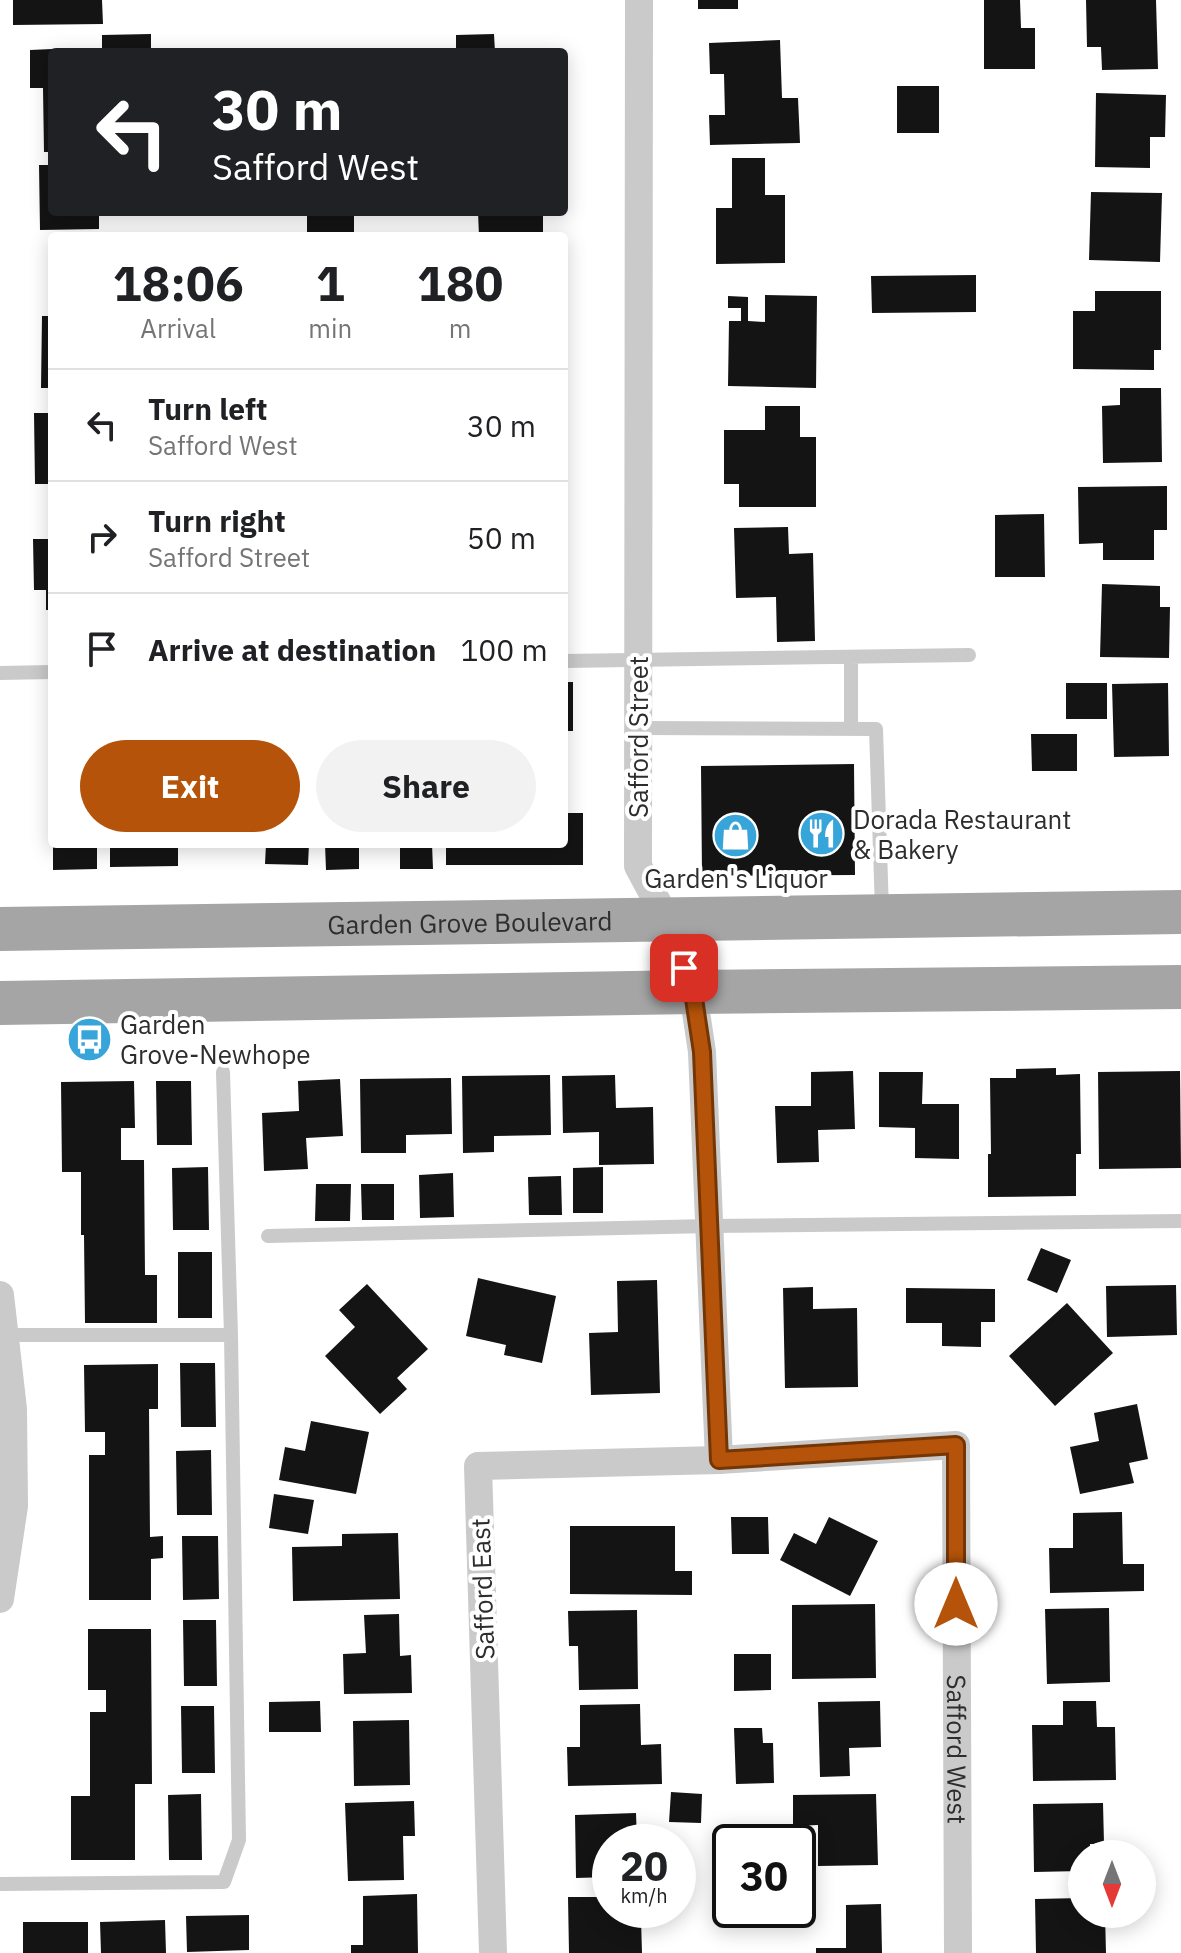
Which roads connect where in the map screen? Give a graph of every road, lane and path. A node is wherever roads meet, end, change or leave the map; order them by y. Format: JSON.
{"nodes":[{"id":1,"x":639,"y":0,"type":"edge"},
{"id":2,"x":969,"y":655,"type":"dead end"},
{"id":3,"x":851,"y":657,"type":"junction"},
{"id":4,"x":638,"y":660,"type":"junction"},
{"id":5,"x":568,"y":661,"type":"edge"},
{"id":6,"x":48,"y":672,"type":"edge"},
{"id":7,"x":0,"y":673,"type":"edge"},
{"id":8,"x":638,"y":728,"type":"junction"},
{"id":9,"x":851,"y":729,"type":"junction"},
{"id":10,"x":1181,"y":912,"type":"edge"},
{"id":11,"x":882,"y":917,"type":"junction"},
{"id":12,"x":667,"y":920,"type":"junction"},
{"id":13,"x":0,"y":929,"type":"edge"},
{"id":14,"x":1181,"y":987,"type":"edge"},
{"id":15,"x":693,"y":992,"type":"junction"},
{"id":16,"x":0,"y":1003,"type":"edge"},
{"id":17,"x":223,"y":1072,"type":"dead end"},
{"id":18,"x":1181,"y":1221,"type":"edge"},
{"id":19,"x":710,"y":1226,"type":"junction"},
{"id":20,"x":268,"y":1236,"type":"dead end"},
{"id":21,"x":0,"y":1295,"type":"edge"},
{"id":22,"x":4,"y":1335,"type":"junction"},
{"id":23,"x":231,"y":1335,"type":"junction"},
{"id":24,"x":719,"y":1460,"type":"junction"},
{"id":25,"x":0,"y":1599,"type":"edge"},
{"id":26,"x":0,"y":1884,"type":"edge"},
{"id":27,"x":493,"y":1953,"type":"edge"},
{"id":28,"x":958,"y":1953,"type":"edge"}],
"edges":[{"from":1,"to":4,"type":"street","name":"Safford Street"},
{"from":2,"to":3,"type":"lane"},
{"from":3,"to":4,"type":"lane"},
{"from":3,"to":9,"type":"lane"},
{"from":4,"to":5,"type":"lane"},
{"from":4,"to":8,"type":"street","name":"Safford Street"},
{"from":6,"to":7,"type":"lane"},
{"from":8,"to":9,"type":"lane"},
{"from":8,"to":12,"type":"street","name":"Safford Street"},
{"from":9,"to":11,"type":"lane"},
{"from":10,"to":11,"type":"main road","name":"Garden Grove Boulevard"},
{"from":11,"to":12,"type":"main road","name":"Garden Grove Boulevard"},
{"from":12,"to":13,"type":"main road","name":"Garden Grove Boulevard"},
{"from":12,"to":15,"type":"street","name":"Safford Street"},
{"from":14,"to":15,"type":"main road"},
{"from":15,"to":16,"type":"main road"},
{"from":15,"to":19,"type":"street","name":"Safford Street"},
{"from":17,"to":23,"type":"lane"},
{"from":18,"to":19,"type":"lane"},
{"from":19,"to":20,"type":"lane"},
{"from":19,"to":24,"type":"street","name":"Safford Street"},
{"from":21,"to":22,"type":"street"},
{"from":22,"to":23,"type":"lane"},
{"from":22,"to":25,"type":"street"},
{"from":23,"to":26,"type":"lane"},
{"from":24,"to":27,"type":"street","name":"Safford East"},
{"from":24,"to":28,"type":"street","name":"Safford West"}]}
